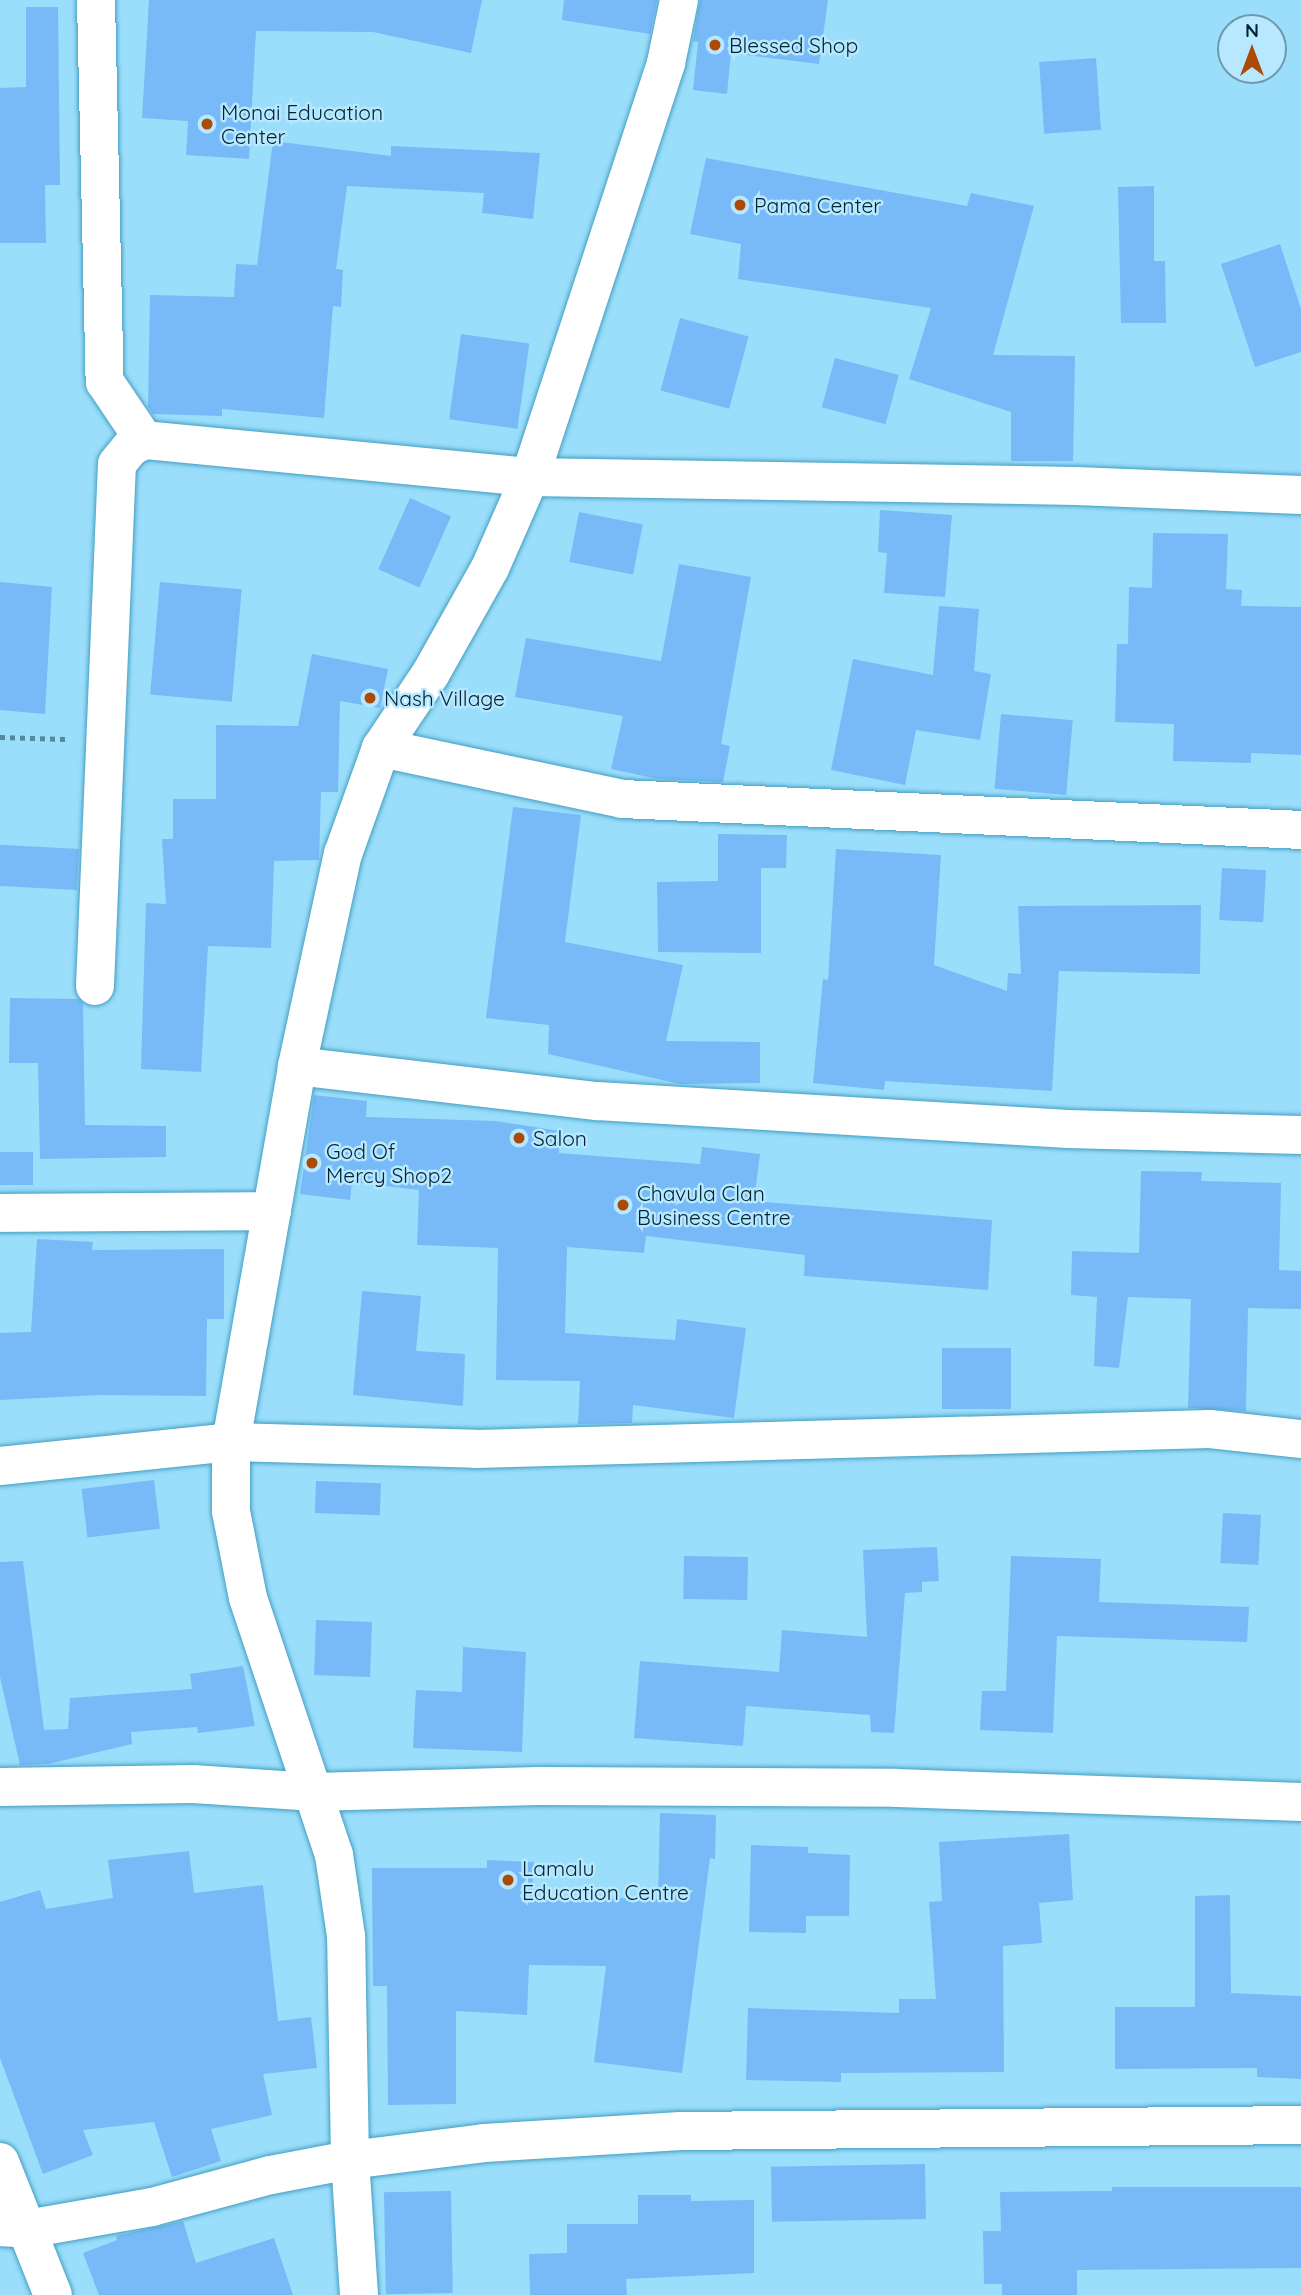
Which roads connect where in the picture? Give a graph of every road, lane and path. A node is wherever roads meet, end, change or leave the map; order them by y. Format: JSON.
{"nodes":[{"id":1,"x":96,"y":0,"type":"edge"},
{"id":2,"x":679,"y":0,"type":"edge"},
{"id":3,"x":144,"y":440,"type":"junction"},
{"id":4,"x":530,"y":477,"type":"junction"},
{"id":5,"x":1301,"y":495,"type":"edge"},
{"id":6,"x":0,"y":737,"type":"edge"},
{"id":7,"x":105,"y":740,"type":"junction"},
{"id":8,"x":381,"y":748,"type":"junction"},
{"id":9,"x":1301,"y":830,"type":"edge"},
{"id":10,"x":95,"y":986,"type":"dead end"},
{"id":11,"x":297,"y":1066,"type":"junction"},
{"id":12,"x":1301,"y":1135,"type":"edge"},
{"id":13,"x":272,"y":1211,"type":"junction"},
{"id":14,"x":0,"y":1213,"type":"edge"},
{"id":15,"x":1301,"y":1440,"type":"edge"},
{"id":16,"x":231,"y":1442,"type":"junction"},
{"id":17,"x":0,"y":1465,"type":"edge"},
{"id":18,"x":0,"y":1787,"type":"edge"},
{"id":19,"x":312,"y":1791,"type":"junction"},
{"id":20,"x":1301,"y":1802,"type":"edge"},
{"id":21,"x":1301,"y":2125,"type":"edge"},
{"id":22,"x":350,"y":2160,"type":"junction"},
{"id":23,"x":0,"y":2162,"type":"edge"},
{"id":24,"x":14,"y":2228,"type":"edge"},
{"id":25,"x":53,"y":2295,"type":"edge"},
{"id":26,"x":359,"y":2295,"type":"edge"}],
"edges":[{"from":1,"to":3,"type":"street"},
{"from":2,"to":4,"type":"street"},
{"from":3,"to":4,"type":"street"},
{"from":3,"to":7,"type":"street"},
{"from":4,"to":5,"type":"street"},
{"from":4,"to":8,"type":"street"},
{"from":6,"to":7,"type":"path"},
{"from":7,"to":10,"type":"street"},
{"from":8,"to":9,"type":"street"},
{"from":8,"to":11,"type":"street"},
{"from":11,"to":12,"type":"street"},
{"from":11,"to":13,"type":"street"},
{"from":13,"to":14,"type":"street"},
{"from":13,"to":16,"type":"street"},
{"from":15,"to":16,"type":"street"},
{"from":16,"to":17,"type":"street"},
{"from":16,"to":19,"type":"street"},
{"from":18,"to":19,"type":"street"},
{"from":19,"to":20,"type":"street"},
{"from":19,"to":22,"type":"street"},
{"from":21,"to":22,"type":"street"},
{"from":22,"to":24,"type":"street"},
{"from":22,"to":26,"type":"street"},
{"from":23,"to":24,"type":"street"},
{"from":24,"to":25,"type":"street"}]}
